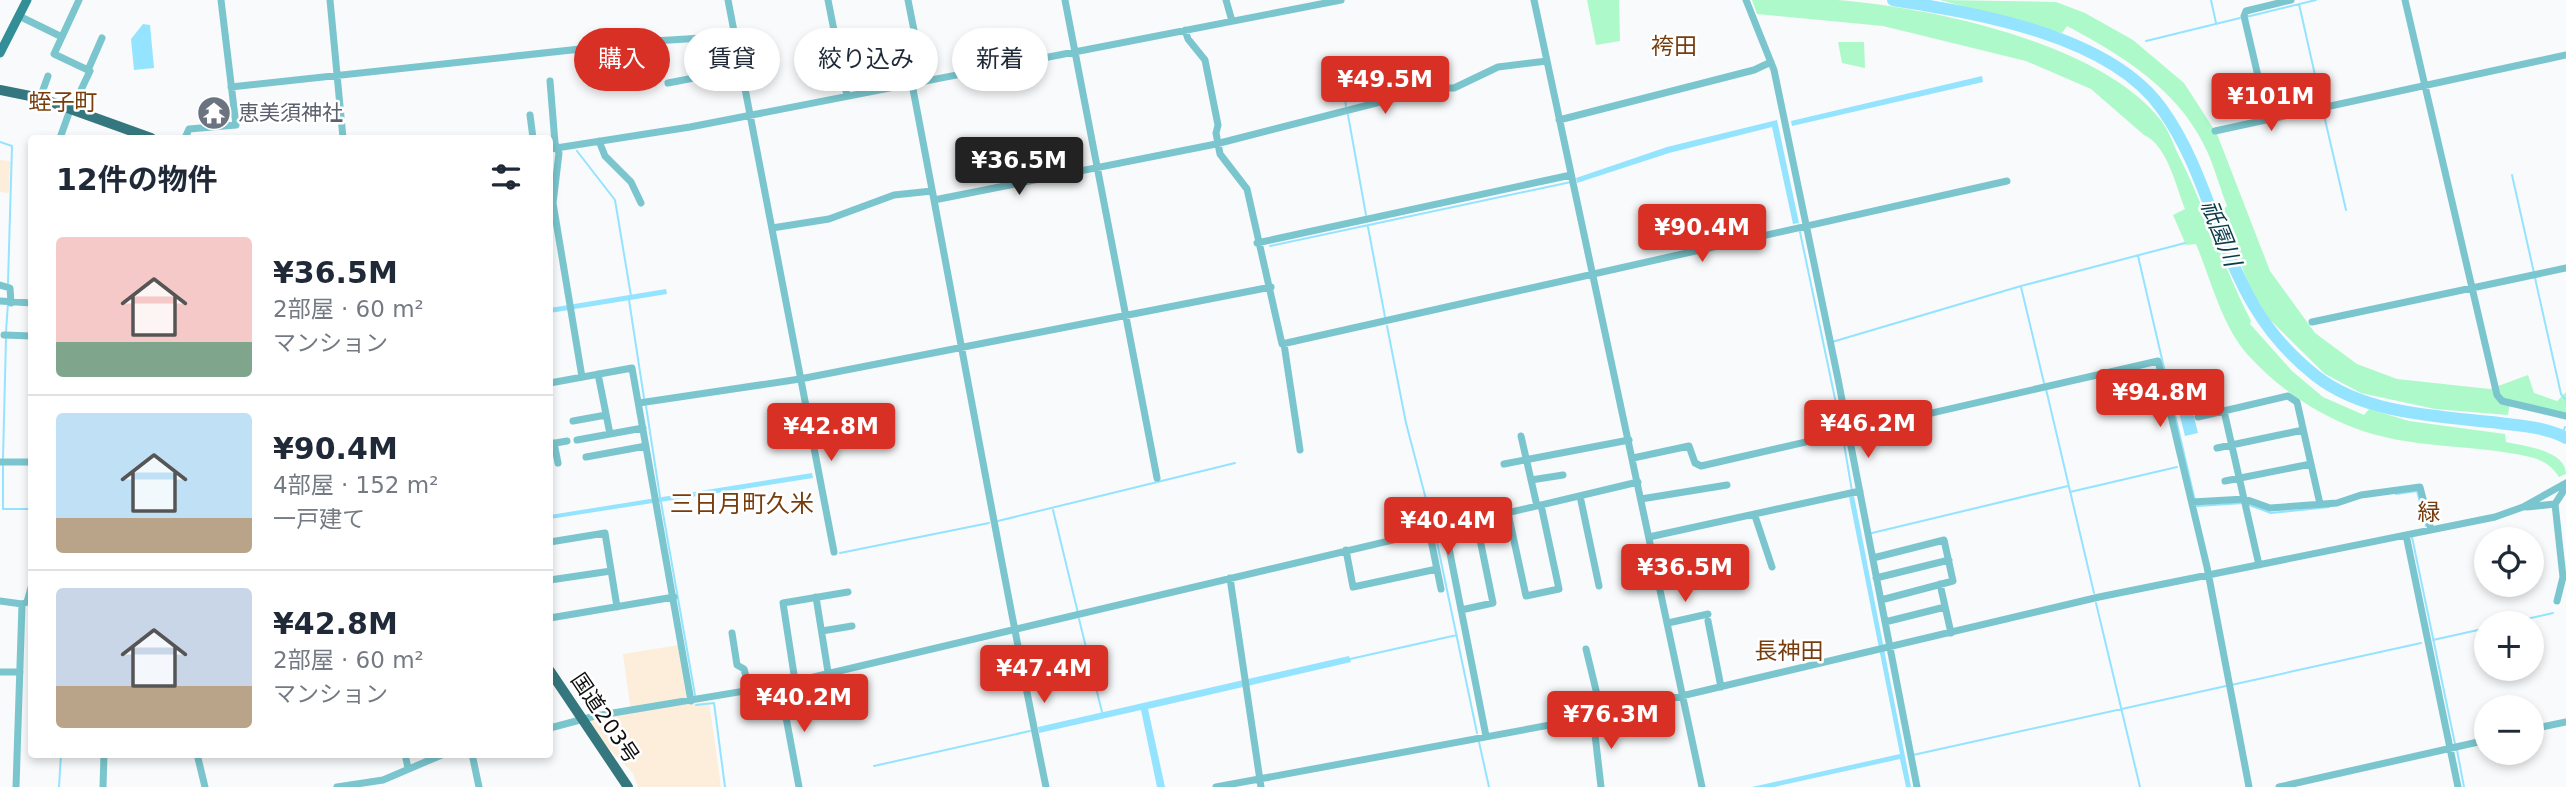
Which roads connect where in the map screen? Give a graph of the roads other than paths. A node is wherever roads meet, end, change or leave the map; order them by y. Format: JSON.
{"nodes":[{"id":1,"x":27,"y":0,"type":"edge"},
{"id":2,"x":79,"y":0,"type":"edge"},
{"id":3,"x":221,"y":0,"type":"edge"},
{"id":4,"x":330,"y":0,"type":"edge"},
{"id":5,"x":728,"y":0,"type":"edge"},
{"id":6,"x":828,"y":0,"type":"edge"},
{"id":7,"x":908,"y":0,"type":"edge"},
{"id":8,"x":1065,"y":0,"type":"edge"},
{"id":9,"x":1226,"y":0,"type":"edge"},
{"id":10,"x":1341,"y":0,"type":"edge"},
{"id":11,"x":1534,"y":0,"type":"edge"},
{"id":12,"x":1746,"y":0,"type":"edge"},
{"id":13,"x":2291,"y":0,"type":"edge"},
{"id":14,"x":2405,"y":0,"type":"edge"},
{"id":15,"x":19,"y":16,"type":"junction"},
{"id":16,"x":1232,"y":21,"type":"junction"},
{"id":17,"x":733,"y":28,"type":"edge"},
{"id":18,"x":913,"y":28,"type":"edge"},
{"id":19,"x":1185,"y":30,"type":"junction"},
{"id":20,"x":62,"y":37,"type":"junction"},
{"id":21,"x":102,"y":38,"type":"dead end"},
{"id":22,"x":684,"y":39,"type":"edge"},
{"id":23,"x":1075,"y":52,"type":"junction"},
{"id":24,"x":0,"y":53,"type":"edge"},
{"id":25,"x":2566,"y":55,"type":"edge"},
{"id":26,"x":1547,"y":61,"type":"junction"},
{"id":27,"x":1771,"y":62,"type":"junction"},
{"id":28,"x":88,"y":70,"type":"junction"},
{"id":29,"x":336,"y":75,"type":"junction"},
{"id":30,"x":48,"y":76,"type":"dead end"},
{"id":31,"x":938,"y":78,"type":"edge"},
{"id":32,"x":550,"y":81,"type":"dead end"},
{"id":33,"x":2424,"y":86,"type":"junction"},
{"id":34,"x":231,"y":87,"type":"junction"},
{"id":35,"x":0,"y":90,"type":"edge"},
{"id":36,"x":744,"y":91,"type":"edge"},
{"id":37,"x":874,"y":91,"type":"edge"},
{"id":38,"x":913,"y":91,"type":"edge"},
{"id":39,"x":847,"y":96,"type":"junction"},
{"id":40,"x":40,"y":98,"type":"junction"},
{"id":41,"x":71,"y":110,"type":"junction"},
{"id":42,"x":530,"y":115,"type":"dead end"},
{"id":43,"x":749,"y":116,"type":"junction"},
{"id":44,"x":2268,"y":119,"type":"junction"},
{"id":45,"x":1559,"y":120,"type":"junction"},
{"id":46,"x":2215,"y":131,"type":"dead end"},
{"id":47,"x":62,"y":135,"type":"edge"},
{"id":48,"x":134,"y":135,"type":"edge"},
{"id":49,"x":186,"y":135,"type":"edge"},
{"id":50,"x":342,"y":135,"type":"edge"},
{"id":51,"x":533,"y":135,"type":"edge"},
{"id":52,"x":552,"y":135,"type":"edge"},
{"id":53,"x":599,"y":141,"type":"junction"},
{"id":54,"x":1216,"y":144,"type":"junction"},
{"id":55,"x":553,"y":149,"type":"edge"},
{"id":56,"x":1098,"y":168,"type":"junction"},
{"id":57,"x":1571,"y":175,"type":"junction"},
{"id":58,"x":2007,"y":181,"type":"dead end"},
{"id":59,"x":932,"y":191,"type":"junction"},
{"id":60,"x":934,"y":200,"type":"junction"},
{"id":61,"x":641,"y":203,"type":"dead end"},
{"id":62,"x":1807,"y":226,"type":"junction"},
{"id":63,"x":772,"y":228,"type":"junction"},
{"id":64,"x":1257,"y":243,"type":"junction"},
{"id":65,"x":2566,"y":268,"type":"edge"},
{"id":66,"x":1591,"y":275,"type":"junction"},
{"id":67,"x":5,"y":285,"type":"edge"},
{"id":68,"x":1271,"y":287,"type":"junction"},
{"id":69,"x":2470,"y":289,"type":"junction"},
{"id":70,"x":6,"y":302,"type":"edge"},
{"id":71,"x":28,"y":303,"type":"edge"},
{"id":72,"x":1127,"y":314,"type":"junction"},
{"id":73,"x":2312,"y":322,"type":"dead end"},
{"id":74,"x":6,"y":335,"type":"dead end"},
{"id":75,"x":28,"y":336,"type":"edge"},
{"id":76,"x":1284,"y":344,"type":"junction"},
{"id":77,"x":961,"y":347,"type":"junction"},
{"id":78,"x":598,"y":374,"type":"junction"},
{"id":79,"x":582,"y":377,"type":"junction"},
{"id":80,"x":800,"y":379,"type":"junction"},
{"id":81,"x":553,"y":382,"type":"edge"},
{"id":82,"x":639,"y":403,"type":"junction"},
{"id":83,"x":2224,"y":411,"type":"junction"},
{"id":84,"x":606,"y":415,"type":"junction"},
{"id":85,"x":2566,"y":416,"type":"edge"},
{"id":86,"x":2198,"y":417,"type":"dead end"},
{"id":87,"x":573,"y":421,"type":"dead end"},
{"id":88,"x":643,"y":428,"type":"junction"},
{"id":89,"x":2303,"y":429,"type":"junction"},
{"id":90,"x":1849,"y":433,"type":"junction"},
{"id":91,"x":610,"y":434,"type":"junction"},
{"id":92,"x":1521,"y":436,"type":"dead end"},
{"id":93,"x":577,"y":440,"type":"dead end"},
{"id":94,"x":1629,"y":440,"type":"junction"},
{"id":95,"x":567,"y":441,"type":"dead end"},
{"id":96,"x":553,"y":444,"type":"edge"},
{"id":97,"x":646,"y":446,"type":"junction"},
{"id":98,"x":2233,"y":446,"type":"junction"},
{"id":99,"x":553,"y":447,"type":"edge"},
{"id":100,"x":2217,"y":448,"type":"dead end"},
{"id":101,"x":1300,"y":450,"type":"dead end"},
{"id":102,"x":586,"y":457,"type":"dead end"},
{"id":103,"x":1633,"y":458,"type":"junction"},
{"id":104,"x":1527,"y":459,"type":"junction"},
{"id":105,"x":0,"y":462,"type":"edge"},
{"id":106,"x":28,"y":462,"type":"edge"},
{"id":107,"x":558,"y":463,"type":"dead end"},
{"id":108,"x":1504,"y":464,"type":"dead end"},
{"id":109,"x":2311,"y":464,"type":"junction"},
{"id":110,"x":1563,"y":474,"type":"dead end"},
{"id":111,"x":1157,"y":478,"type":"dead end"},
{"id":112,"x":1531,"y":480,"type":"junction"},
{"id":113,"x":2241,"y":480,"type":"junction"},
{"id":114,"x":2225,"y":481,"type":"dead end"},
{"id":115,"x":1638,"y":482,"type":"junction"},
{"id":116,"x":1727,"y":485,"type":"dead end"},
{"id":117,"x":2566,"y":485,"type":"edge"},
{"id":118,"x":1860,"y":492,"type":"junction"},
{"id":119,"x":1580,"y":496,"type":"junction"},
{"id":120,"x":1642,"y":499,"type":"junction"},
{"id":121,"x":2245,"y":499,"type":"junction"},
{"id":122,"x":2195,"y":501,"type":"junction"},
{"id":123,"x":2320,"y":504,"type":"junction"},
{"id":124,"x":2555,"y":504,"type":"junction"},
{"id":125,"x":1539,"y":505,"type":"junction"},
{"id":126,"x":2523,"y":507,"type":"junction"},
{"id":127,"x":1508,"y":513,"type":"junction"},
{"id":128,"x":1755,"y":516,"type":"junction"},
{"id":129,"x":1476,"y":520,"type":"junction"},
{"id":130,"x":1445,"y":528,"type":"junction"},
{"id":131,"x":1429,"y":530,"type":"junction"},
{"id":132,"x":2431,"y":530,"type":"junction"},
{"id":133,"x":2406,"y":535,"type":"junction"},
{"id":134,"x":1649,"y":537,"type":"junction"},
{"id":135,"x":553,"y":542,"type":"edge"},
{"id":136,"x":1346,"y":550,"type":"junction"},
{"id":137,"x":834,"y":552,"type":"dead end"},
{"id":138,"x":1872,"y":558,"type":"junction"},
{"id":139,"x":1949,"y":560,"type":"junction"},
{"id":140,"x":2259,"y":565,"type":"junction"},
{"id":141,"x":1772,"y":567,"type":"dead end"},
{"id":142,"x":1437,"y":569,"type":"junction"},
{"id":143,"x":611,"y":571,"type":"junction"},
{"id":144,"x":2207,"y":575,"type":"junction"},
{"id":145,"x":1230,"y":578,"type":"junction"},
{"id":146,"x":1876,"y":578,"type":"junction"},
{"id":147,"x":553,"y":580,"type":"edge"},
{"id":148,"x":1940,"y":584,"type":"junction"},
{"id":149,"x":1599,"y":586,"type":"dead end"},
{"id":150,"x":1441,"y":589,"type":"dead end"},
{"id":151,"x":848,"y":592,"type":"dead end"},
{"id":152,"x":674,"y":597,"type":"junction"},
{"id":153,"x":816,"y":597,"type":"junction"},
{"id":154,"x":1881,"y":600,"type":"junction"},
{"id":155,"x":0,"y":601,"type":"edge"},
{"id":156,"x":2557,"y":601,"type":"dead end"},
{"id":157,"x":27,"y":604,"type":"edge"},
{"id":158,"x":617,"y":607,"type":"junction"},
{"id":159,"x":1945,"y":607,"type":"junction"},
{"id":160,"x":1461,"y":610,"type":"junction"},
{"id":161,"x":553,"y":615,"type":"edge"},
{"id":162,"x":1885,"y":622,"type":"junction"},
{"id":163,"x":1668,"y":623,"type":"junction"},
{"id":164,"x":852,"y":626,"type":"dead end"},
{"id":165,"x":1014,"y":629,"type":"junction"},
{"id":166,"x":822,"y":631,"type":"junction"},
{"id":167,"x":732,"y":632,"type":"dead end"},
{"id":168,"x":1951,"y":632,"type":"junction"},
{"id":169,"x":1887,"y":648,"type":"junction"},
{"id":170,"x":1586,"y":649,"type":"dead end"},
{"id":171,"x":0,"y":672,"type":"edge"},
{"id":172,"x":828,"y":672,"type":"junction"},
{"id":173,"x":20,"y":673,"type":"junction"},
{"id":174,"x":553,"y":675,"type":"edge"},
{"id":175,"x":796,"y":681,"type":"junction"},
{"id":176,"x":780,"y":685,"type":"junction"},
{"id":177,"x":1721,"y":687,"type":"junction"},
{"id":178,"x":750,"y":691,"type":"junction"},
{"id":179,"x":1683,"y":696,"type":"junction"},
{"id":180,"x":691,"y":701,"type":"junction"},
{"id":181,"x":1598,"y":716,"type":"junction"},
{"id":182,"x":583,"y":719,"type":"junction"},
{"id":183,"x":2566,"y":722,"type":"edge"},
{"id":184,"x":553,"y":726,"type":"edge"},
{"id":185,"x":2544,"y":727,"type":"edge"},
{"id":186,"x":1486,"y":736,"type":"junction"},
{"id":187,"x":2474,"y":743,"type":"edge"},
{"id":188,"x":2449,"y":748,"type":"junction"},
{"id":189,"x":104,"y":758,"type":"edge"},
{"id":190,"x":198,"y":758,"type":"edge"},
{"id":191,"x":406,"y":758,"type":"edge"},
{"id":192,"x":434,"y":758,"type":"edge"},
{"id":193,"x":473,"y":758,"type":"edge"},
{"id":194,"x":408,"y":768,"type":"junction"},
{"id":195,"x":1259,"y":777,"type":"junction"},
{"id":196,"x":359,"y":785,"type":"edge"},
{"id":197,"x":16,"y":787,"type":"edge"},
{"id":198,"x":103,"y":787,"type":"edge"},
{"id":199,"x":205,"y":787,"type":"edge"},
{"id":200,"x":337,"y":787,"type":"edge"},
{"id":201,"x":480,"y":787,"type":"edge"},
{"id":202,"x":628,"y":787,"type":"edge"},
{"id":203,"x":799,"y":787,"type":"edge"},
{"id":204,"x":1046,"y":787,"type":"edge"},
{"id":205,"x":1216,"y":787,"type":"edge"},
{"id":206,"x":1261,"y":787,"type":"edge"},
{"id":207,"x":1601,"y":787,"type":"edge"},
{"id":208,"x":1702,"y":787,"type":"edge"},
{"id":209,"x":1917,"y":787,"type":"edge"},
{"id":210,"x":2249,"y":787,"type":"edge"},
{"id":211,"x":2279,"y":787,"type":"edge"},
{"id":212,"x":2458,"y":787,"type":"edge"}],
"edges":[{"from":1,"to":15,"type":"main road"},
{"from":2,"to":20,"type":"street"},
{"from":3,"to":34,"type":"street"},
{"from":4,"to":29,"type":"street"},
{"from":5,"to":17,"type":"street"},
{"from":6,"to":39,"type":"street"},
{"from":7,"to":18,"type":"street"},
{"from":8,"to":23,"type":"street"},
{"from":9,"to":16,"type":"street"},
{"from":10,"to":16,"type":"street"},
{"from":11,"to":26,"type":"street"},
{"from":12,"to":27,"type":"street"},
{"from":13,"to":44,"type":"street"},
{"from":14,"to":33,"type":"street"},
{"from":15,"to":20,"type":"street"},
{"from":15,"to":24,"type":"main road"},
{"from":16,"to":19,"type":"street"},
{"from":19,"to":23,"type":"street"},
{"from":19,"to":54,"type":"street"},
{"from":20,"to":28,"type":"street"},
{"from":21,"to":28,"type":"street"},
{"from":22,"to":29,"type":"street"},
{"from":23,"to":31,"type":"street"},
{"from":23,"to":56,"type":"street"},
{"from":25,"to":33,"type":"street"},
{"from":26,"to":45,"type":"street"},
{"from":26,"to":54,"type":"street"},
{"from":27,"to":45,"type":"street"},
{"from":27,"to":62,"type":"street"},
{"from":28,"to":41,"type":"street"},
{"from":29,"to":34,"type":"street"},
{"from":29,"to":50,"type":"street"},
{"from":30,"to":40,"type":"street"},
{"from":32,"to":52,"type":"street"},
{"from":33,"to":44,"type":"street"},
{"from":33,"to":69,"type":"street"},
{"from":34,"to":49,"type":"street"},
{"from":35,"to":40,"type":"highway"},
{"from":36,"to":43,"type":"street"},
{"from":37,"to":39,"type":"street"},
{"from":38,"to":59,"type":"street"},
{"from":39,"to":43,"type":"street"},
{"from":40,"to":41,"type":"highway"},
{"from":41,"to":47,"type":"street"},
{"from":41,"to":48,"type":"highway"},
{"from":42,"to":51,"type":"street"},
{"from":43,"to":53,"type":"street"},
{"from":43,"to":63,"type":"street"},
{"from":44,"to":46,"type":"street"},
{"from":45,"to":57,"type":"street"},
{"from":53,"to":55,"type":"street"},
{"from":53,"to":61,"type":"street"},
{"from":54,"to":56,"type":"street"},
{"from":54,"to":64,"type":"street"},
{"from":55,"to":79,"type":"street"},
{"from":56,"to":60,"type":"street"},
{"from":56,"to":72,"type":"street"},
{"from":57,"to":64,"type":"street"},
{"from":57,"to":66,"type":"street"},
{"from":58,"to":62,"type":"street"},
{"from":59,"to":60,"type":"street"},
{"from":59,"to":63,"type":"street"},
{"from":60,"to":77,"type":"street"},
{"from":62,"to":66,"type":"street"},
{"from":62,"to":90,"type":"street"},
{"from":63,"to":80,"type":"street"},
{"from":64,"to":68,"type":"street"},
{"from":65,"to":69,"type":"street"},
{"from":66,"to":76,"type":"street"},
{"from":66,"to":94,"type":"street"},
{"from":67,"to":70,"type":"street"},
{"from":68,"to":72,"type":"street"},
{"from":68,"to":76,"type":"street"},
{"from":69,"to":73,"type":"street"},
{"from":69,"to":85,"type":"street"},
{"from":70,"to":71,"type":"street"},
{"from":72,"to":77,"type":"street"},
{"from":72,"to":111,"type":"street"},
{"from":74,"to":75,"type":"street"},
{"from":76,"to":101,"type":"street"},
{"from":77,"to":80,"type":"street"},
{"from":77,"to":165,"type":"street"},
{"from":78,"to":79,"type":"street"},
{"from":78,"to":82,"type":"street"},
{"from":78,"to":84,"type":"street"},
{"from":79,"to":81,"type":"street"},
{"from":80,"to":82,"type":"street"},
{"from":80,"to":137,"type":"street"},
{"from":82,"to":88,"type":"street"},
{"from":83,"to":86,"type":"street"},
{"from":83,"to":89,"type":"street"},
{"from":83,"to":98,"type":"street"},
{"from":84,"to":87,"type":"street"},
{"from":84,"to":91,"type":"street"},
{"from":88,"to":91,"type":"street"},
{"from":88,"to":97,"type":"street"},
{"from":89,"to":98,"type":"street"},
{"from":89,"to":109,"type":"street"},
{"from":90,"to":103,"type":"street"},
{"from":90,"to":118,"type":"street"},
{"from":90,"to":122,"type":"street"},
{"from":91,"to":93,"type":"street"},
{"from":92,"to":104,"type":"street"},
{"from":94,"to":103,"type":"street"},
{"from":94,"to":104,"type":"street"},
{"from":95,"to":96,"type":"street"},
{"from":97,"to":102,"type":"street"},
{"from":97,"to":152,"type":"street"},
{"from":98,"to":100,"type":"street"},
{"from":98,"to":113,"type":"street"},
{"from":99,"to":107,"type":"street"},
{"from":103,"to":115,"type":"street"},
{"from":104,"to":108,"type":"street"},
{"from":104,"to":112,"type":"street"},
{"from":105,"to":106,"type":"street"},
{"from":109,"to":113,"type":"street"},
{"from":109,"to":123,"type":"street"},
{"from":110,"to":112,"type":"street"},
{"from":112,"to":125,"type":"street"},
{"from":113,"to":114,"type":"street"},
{"from":113,"to":121,"type":"street"},
{"from":115,"to":119,"type":"street"},
{"from":115,"to":120,"type":"street"},
{"from":116,"to":120,"type":"street"},
{"from":117,"to":124,"type":"street"},
{"from":117,"to":126,"type":"street"},
{"from":118,"to":128,"type":"street"},
{"from":118,"to":138,"type":"street"},
{"from":119,"to":125,"type":"street"},
{"from":119,"to":149,"type":"street"},
{"from":120,"to":134,"type":"street"},
{"from":121,"to":122,"type":"street"},
{"from":121,"to":123,"type":"street"},
{"from":121,"to":140,"type":"street"},
{"from":122,"to":144,"type":"street"},
{"from":123,"to":132,"type":"street"},
{"from":124,"to":126,"type":"street"},
{"from":124,"to":156,"type":"street"},
{"from":125,"to":127,"type":"street"},
{"from":125,"to":127,"type":"street"},
{"from":126,"to":132,"type":"street"},
{"from":127,"to":129,"type":"street"},
{"from":128,"to":134,"type":"street"},
{"from":128,"to":141,"type":"street"},
{"from":129,"to":130,"type":"street"},
{"from":129,"to":160,"type":"street"},
{"from":130,"to":131,"type":"street"},
{"from":130,"to":160,"type":"street"},
{"from":131,"to":136,"type":"street"},
{"from":131,"to":142,"type":"street"},
{"from":132,"to":133,"type":"street"},
{"from":133,"to":140,"type":"street"},
{"from":133,"to":188,"type":"street"},
{"from":134,"to":163,"type":"street"},
{"from":135,"to":143,"type":"street"},
{"from":136,"to":142,"type":"street"},
{"from":136,"to":145,"type":"street"},
{"from":138,"to":139,"type":"street"},
{"from":138,"to":146,"type":"street"},
{"from":139,"to":146,"type":"street"},
{"from":139,"to":148,"type":"street"},
{"from":140,"to":144,"type":"street"},
{"from":142,"to":150,"type":"street"},
{"from":143,"to":147,"type":"street"},
{"from":143,"to":158,"type":"street"},
{"from":144,"to":168,"type":"street"},
{"from":144,"to":210,"type":"street"},
{"from":145,"to":165,"type":"street"},
{"from":145,"to":195,"type":"street"},
{"from":146,"to":154,"type":"street"},
{"from":148,"to":154,"type":"street"},
{"from":148,"to":159,"type":"street"},
{"from":151,"to":153,"type":"street"},
{"from":152,"to":158,"type":"street"},
{"from":152,"to":180,"type":"street"},
{"from":153,"to":166,"type":"street"},
{"from":153,"to":175,"type":"street"},
{"from":154,"to":162,"type":"street"},
{"from":155,"to":157,"type":"street"},
{"from":157,"to":173,"type":"street"},
{"from":158,"to":161,"type":"street"},
{"from":159,"to":162,"type":"street"},
{"from":159,"to":168,"type":"street"},
{"from":160,"to":186,"type":"street"},
{"from":162,"to":169,"type":"street"},
{"from":163,"to":177,"type":"street"},
{"from":163,"to":179,"type":"street"},
{"from":164,"to":166,"type":"street"},
{"from":165,"to":172,"type":"street"},
{"from":165,"to":204,"type":"street"},
{"from":166,"to":172,"type":"street"},
{"from":167,"to":178,"type":"street"},
{"from":168,"to":169,"type":"street"},
{"from":169,"to":177,"type":"street"},
{"from":169,"to":209,"type":"street"},
{"from":170,"to":181,"type":"street"},
{"from":171,"to":173,"type":"street"},
{"from":172,"to":175,"type":"street"},
{"from":173,"to":197,"type":"street"},
{"from":174,"to":182,"type":"highway","name":"国道203号"},
{"from":175,"to":176,"type":"street"},
{"from":176,"to":178,"type":"street"},
{"from":176,"to":203,"type":"street"},
{"from":177,"to":179,"type":"street"},
{"from":178,"to":180,"type":"street"},
{"from":179,"to":181,"type":"street"},
{"from":179,"to":208,"type":"street"},
{"from":180,"to":182,"type":"street"},
{"from":181,"to":186,"type":"street"},
{"from":181,"to":207,"type":"street"},
{"from":182,"to":184,"type":"street"},
{"from":182,"to":202,"type":"highway","name":"国道203号"},
{"from":183,"to":185,"type":"street"},
{"from":186,"to":195,"type":"street"},
{"from":187,"to":188,"type":"street"},
{"from":188,"to":211,"type":"street"},
{"from":188,"to":212,"type":"street"},
{"from":189,"to":198,"type":"street"},
{"from":190,"to":199,"type":"street"},
{"from":191,"to":194,"type":"street"},
{"from":192,"to":194,"type":"street"},
{"from":193,"to":201,"type":"street"},
{"from":194,"to":196,"type":"street"},
{"from":195,"to":205,"type":"street"},
{"from":195,"to":206,"type":"street"},
{"from":196,"to":200,"type":"street"}]}
